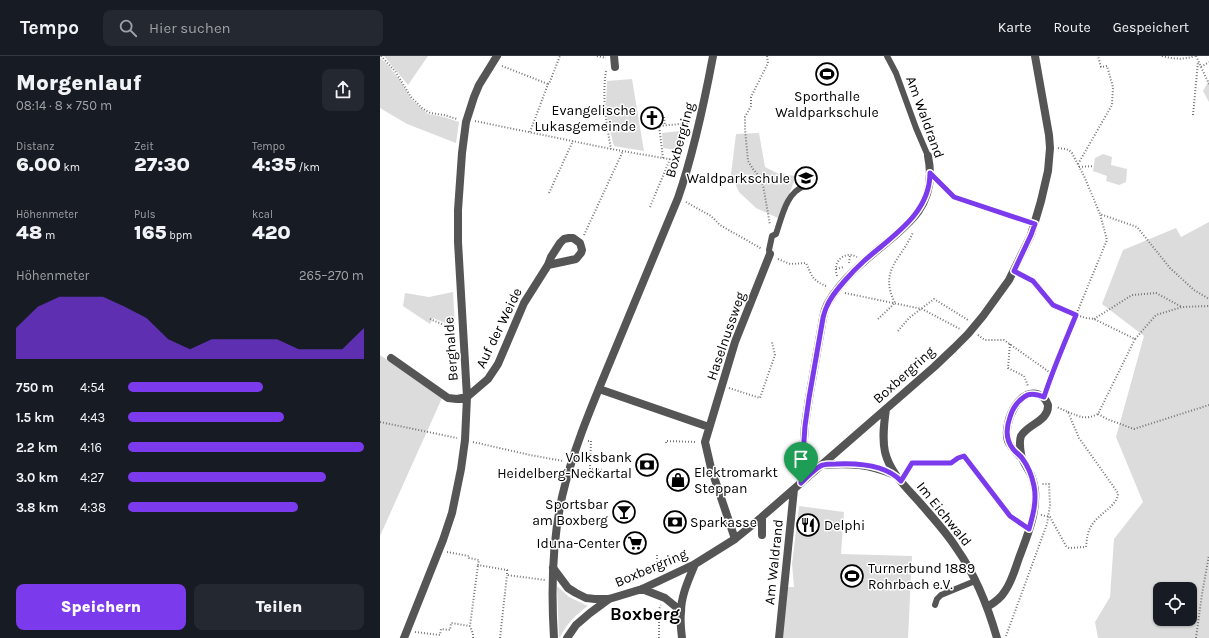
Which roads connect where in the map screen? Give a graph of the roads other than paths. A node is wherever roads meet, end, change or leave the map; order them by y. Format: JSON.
{"nodes":[{"id":1,"x":713,"y":56,"type":"edge"},
{"id":2,"x":887,"y":56,"type":"edge"},
{"id":3,"x":1035,"y":56,"type":"edge"},
{"id":4,"x":495,"y":60,"type":"edge"},
{"id":5,"x":928,"y":156,"type":"joint"},
{"id":6,"x":805,"y":186,"type":"dead end"},
{"id":7,"x":770,"y":254,"type":"joint"},
{"id":8,"x":548,"y":265,"type":"junction"},
{"id":9,"x":391,"y":358,"type":"dead end"},
{"id":10,"x":599,"y":389,"type":"junction"},
{"id":11,"x":467,"y":396,"type":"junction"},
{"id":12,"x":886,"y":409,"type":"junction"},
{"id":13,"x":709,"y":427,"type":"junction"},
{"id":14,"x":1021,"y":457,"type":"junction"},
{"id":15,"x":822,"y":465,"type":"junction"},
{"id":16,"x":895,"y":475,"type":"junction"},
{"id":17,"x":801,"y":483,"type":"junction"},
{"id":18,"x":794,"y":489,"type":"junction"},
{"id":19,"x":762,"y":517,"type":"junction"},
{"id":20,"x":762,"y":535,"type":"dead end"},
{"id":21,"x":735,"y":539,"type":"junction"},
{"id":22,"x":695,"y":564,"type":"junction"},
{"id":23,"x":553,"y":568,"type":"junction"},
{"id":24,"x":976,"y":581,"type":"junction"},
{"id":25,"x":642,"y":589,"type":"junction"},
{"id":26,"x":609,"y":599,"type":"junction"},
{"id":27,"x":935,"y":605,"type":"dead end"},
{"id":28,"x":987,"y":607,"type":"junction"},
{"id":29,"x":681,"y":612,"type":"junction"},
{"id":30,"x":406,"y":634,"type":"edge"},
{"id":31,"x":554,"y":638,"type":"edge"},
{"id":32,"x":567,"y":638,"type":"edge"},
{"id":33,"x":682,"y":638,"type":"edge"},
{"id":34,"x":779,"y":638,"type":"edge"},
{"id":35,"x":997,"y":638,"type":"edge"}],
"edges":[{"from":1,"to":10,"type":"street","name":"Boxbergring"},
{"from":2,"to":5,"type":"lane","name":"Am Waldrand"},
{"from":3,"to":12,"type":"street","name":"Boxbergring"},
{"from":4,"to":11,"type":"street","name":"Berghalde"},
{"from":5,"to":17,"type":"street","name":"Am Waldrand"},
{"from":6,"to":7,"type":"lane"},
{"from":7,"to":13,"type":"street","name":"Haselnussweg"},
{"from":8,"to":8,"type":"street","name":"Auf der Weide"},
{"from":8,"to":11,"type":"street","name":"Auf der Weide"},
{"from":9,"to":11,"type":"street"},
{"from":10,"to":13,"type":"street"},
{"from":10,"to":23,"type":"street","name":"Boxbergring"},
{"from":11,"to":30,"type":"street","name":"Berghalde"},
{"from":12,"to":15,"type":"street","name":"Boxbergring"},
{"from":12,"to":16,"type":"street","name":"Im Eichwald"},
{"from":13,"to":21,"type":"street","name":"Haselnussweg"},
{"from":14,"to":14,"type":"street"},
{"from":14,"to":28,"type":"street"},
{"from":15,"to":16,"type":"street","name":"Im Eichwald"},
{"from":15,"to":17,"type":"street","name":"Boxbergring"},
{"from":16,"to":24,"type":"street","name":"Im Eichwald"},
{"from":17,"to":18,"type":"street","name":"Boxbergring"},
{"from":18,"to":19,"type":"street","name":"Boxbergring"},
{"from":18,"to":34,"type":"street","name":"Am Waldrand"},
{"from":19,"to":20,"type":"street"},
{"from":19,"to":21,"type":"street","name":"Boxbergring"},
{"from":21,"to":22,"type":"street","name":"Boxbergring"},
{"from":22,"to":25,"type":"street","name":"Boxbergring"},
{"from":22,"to":29,"type":"street"},
{"from":23,"to":26,"type":"street","name":"Boxbergring"},
{"from":23,"to":31,"type":"street","name":"Boxbergring"},
{"from":24,"to":27,"type":"lane"},
{"from":24,"to":28,"type":"street","name":"Im Eichwald"},
{"from":25,"to":26,"type":"street","name":"Boxbergring"},
{"from":25,"to":29,"type":"street"},
{"from":26,"to":32,"type":"street","name":"Boxbergring"},
{"from":28,"to":35,"type":"street","name":"Im Eichwald"},
{"from":29,"to":33,"type":"street"}]}
